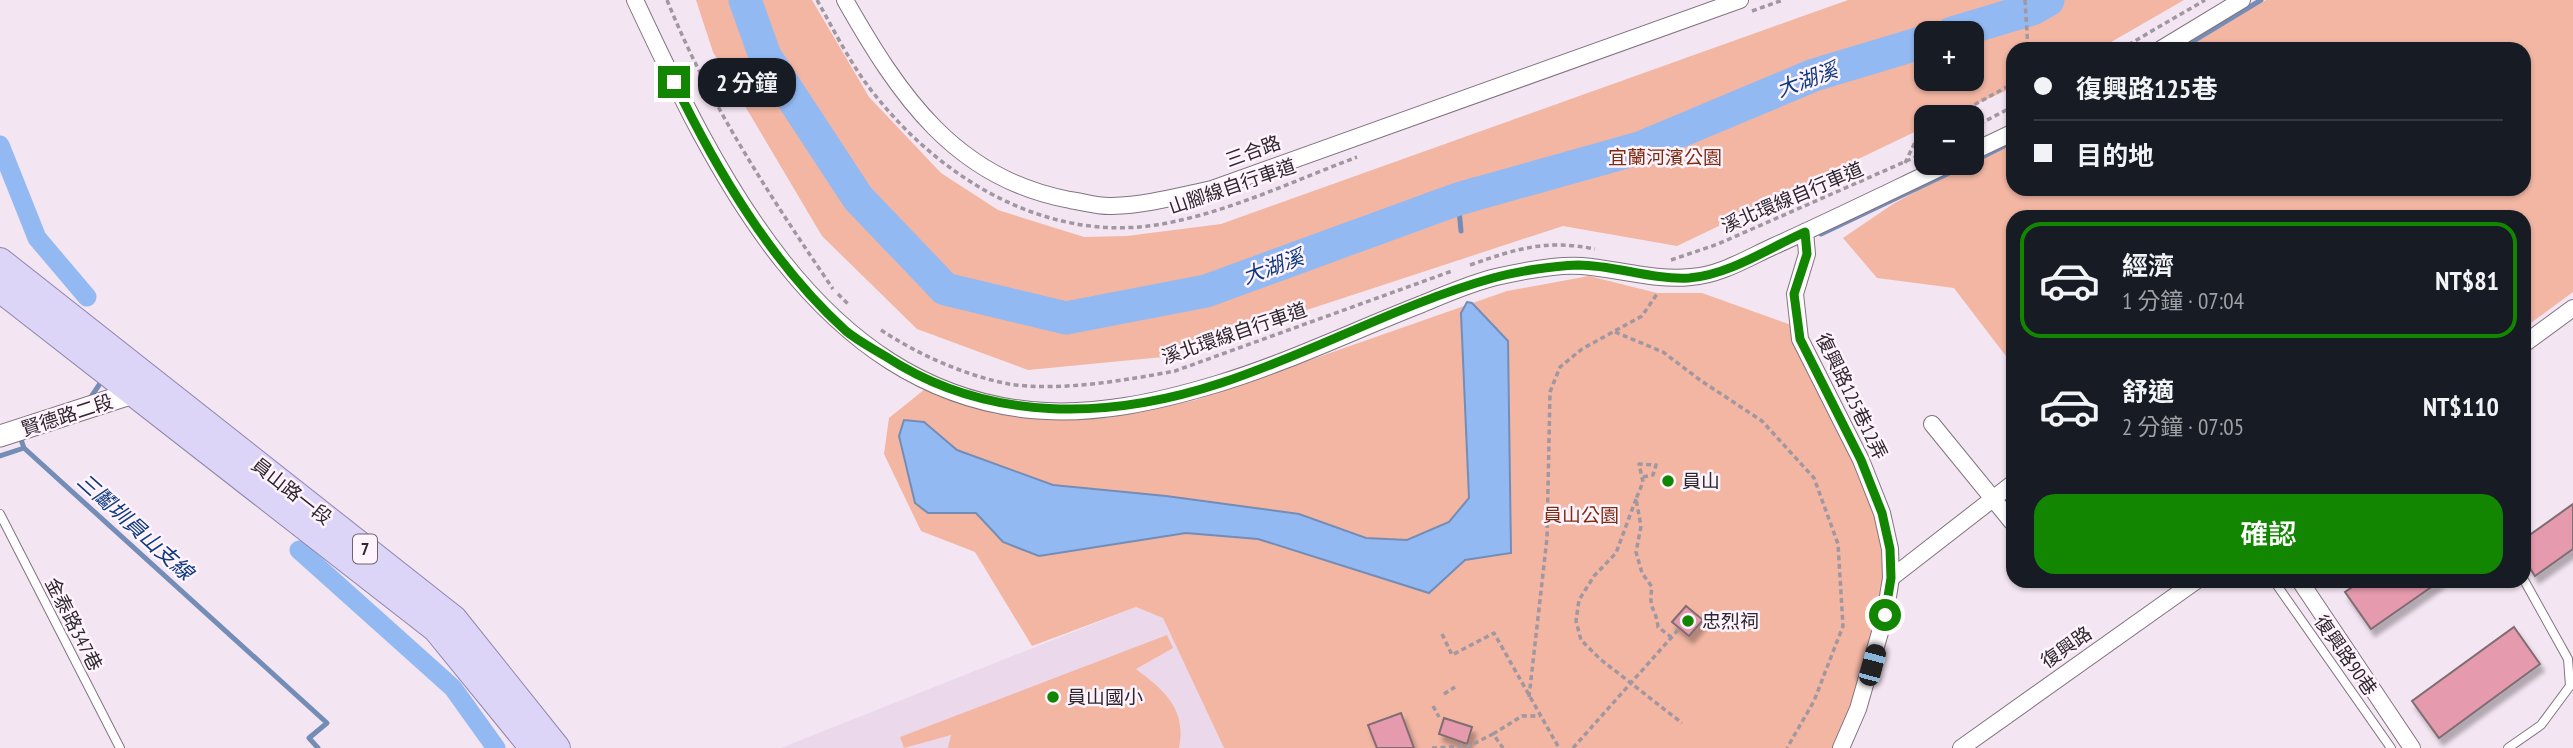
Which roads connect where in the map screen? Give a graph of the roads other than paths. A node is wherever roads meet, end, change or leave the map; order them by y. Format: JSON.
{"nodes":[{"id":1,"x":635,"y":0,"type":"edge"},
{"id":2,"x":845,"y":0,"type":"edge"},
{"id":3,"x":1740,"y":0,"type":"edge"},
{"id":4,"x":2242,"y":0,"type":"edge"},
{"id":5,"x":2173,"y":42,"type":"edge"},
{"id":6,"x":2006,"y":136,"type":"edge"},
{"id":7,"x":1984,"y":146,"type":"edge"},
{"id":8,"x":1925,"y":175,"type":"edge"},
{"id":9,"x":1805,"y":232,"type":"junction"},
{"id":10,"x":0,"y":261,"type":"edge"},
{"id":11,"x":0,"y":289,"type":"edge"},
{"id":12,"x":2573,"y":308,"type":"edge"},
{"id":13,"x":2531,"y":339,"type":"edge"},
{"id":14,"x":141,"y":384,"type":"junction"},
{"id":15,"x":1932,"y":424,"type":"dead end"},
{"id":16,"x":0,"y":436,"type":"edge"},
{"id":17,"x":2006,"y":489,"type":"edge"},
{"id":18,"x":1994,"y":499,"type":"junction"},
{"id":19,"x":0,"y":514,"type":"edge"},
{"id":20,"x":2006,"y":514,"type":"edge"},
{"id":21,"x":1891,"y":578,"type":"junction"},
{"id":22,"x":2186,"y":588,"type":"edge"},
{"id":23,"x":2279,"y":588,"type":"edge"},
{"id":24,"x":2305,"y":588,"type":"edge"},
{"id":25,"x":2528,"y":588,"type":"edge"},
{"id":26,"x":120,"y":748,"type":"edge"},
{"id":27,"x":533,"y":748,"type":"edge"},
{"id":28,"x":557,"y":748,"type":"edge"},
{"id":29,"x":1841,"y":748,"type":"edge"},
{"id":30,"x":1961,"y":748,"type":"edge"},
{"id":31,"x":2391,"y":748,"type":"edge"},
{"id":32,"x":2412,"y":748,"type":"edge"},
{"id":33,"x":2508,"y":748,"type":"edge"}],
"edges":[{"from":1,"to":9,"type":"street"},
{"from":2,"to":3,"type":"street","name":"三合路"},
{"from":4,"to":5,"type":"street"},
{"from":6,"to":7,"type":"street"},
{"from":8,"to":9,"type":"street"},
{"from":9,"to":21,"type":"street","name":"復興路125巷12弄"},
{"from":10,"to":14,"type":"main road","name":"員山路一段","number":"7"},
{"from":11,"to":14,"type":"main road","name":"員山路一段","number":"7"},
{"from":12,"to":13,"type":"street"},
{"from":14,"to":16,"type":"street","name":"賢德路二段"},
{"from":14,"to":27,"type":"main road","name":"員山路一段","number":"7"},
{"from":14,"to":28,"type":"main road","name":"員山路一段","number":"7"},
{"from":15,"to":18,"type":"street"},
{"from":17,"to":18,"type":"street"},
{"from":18,"to":20,"type":"street"},
{"from":18,"to":21,"type":"street"},
{"from":19,"to":26,"type":"lane","name":"金泰路347巷"},
{"from":21,"to":29,"type":"street","name":"復興路125巷12弄"},
{"from":22,"to":30,"type":"street","name":"復興路"},
{"from":23,"to":31,"type":"lane","name":"復興路90巷"},
{"from":24,"to":32,"type":"street"},
{"from":25,"to":33,"type":"lane"}]}
